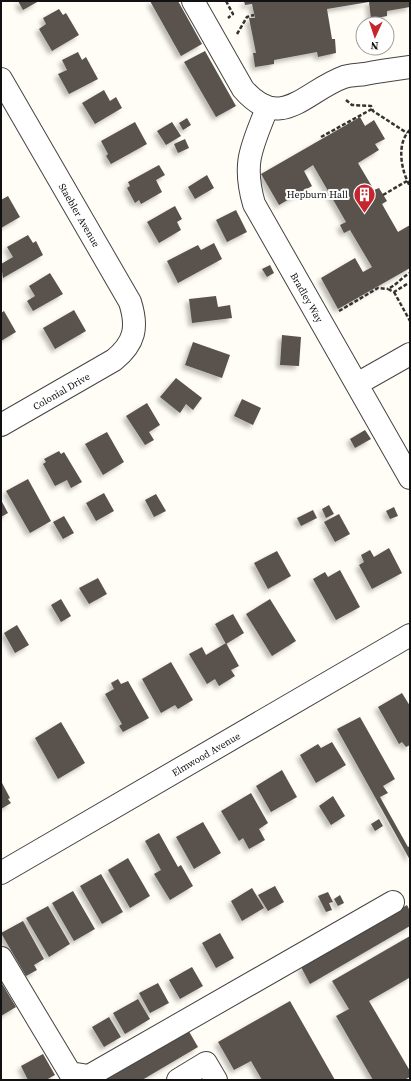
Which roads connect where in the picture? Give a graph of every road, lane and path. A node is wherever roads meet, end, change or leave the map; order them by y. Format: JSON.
{"nodes":[{"id":1,"x":193,"y":1,"type":"edge"},
{"id":2,"x":226,"y":1,"type":"edge"},
{"id":3,"x":254,"y":15,"type":"dead end"},
{"id":4,"x":226,"y":20,"type":"dead end"},
{"id":5,"x":233,"y":37,"type":"dead end"},
{"id":6,"x":410,"y":67,"type":"edge"},
{"id":7,"x":1,"y":78,"type":"edge"},
{"id":8,"x":345,"y":97,"type":"dead end"},
{"id":9,"x":267,"y":108,"type":"junction"},
{"id":10,"x":372,"y":109,"type":"junction"},
{"id":11,"x":410,"y":130,"type":"edge"},
{"id":12,"x":407,"y":133,"type":"junction"},
{"id":13,"x":322,"y":137,"type":"dead end"},
{"id":14,"x":407,"y":181,"type":"junction"},
{"id":15,"x":410,"y":186,"type":"edge"},
{"id":16,"x":383,"y":195,"type":"dead end"},
{"id":17,"x":410,"y":273,"type":"edge"},
{"id":18,"x":408,"y":284,"type":"dead end"},
{"id":19,"x":388,"y":289,"type":"junction"},
{"id":20,"x":394,"y":292,"type":"junction"},
{"id":21,"x":336,"y":312,"type":"dead end"},
{"id":22,"x":410,"y":321,"type":"edge"},
{"id":23,"x":410,"y":354,"type":"edge"},
{"id":24,"x":120,"y":355,"type":"joint"},
{"id":25,"x":357,"y":384,"type":"junction"},
{"id":26,"x":1,"y":425,"type":"edge"},
{"id":27,"x":410,"y":478,"type":"edge"},
{"id":28,"x":410,"y":635,"type":"edge"},
{"id":29,"x":1,"y":873,"type":"edge"},
{"id":30,"x":393,"y":902,"type":"dead end"},
{"id":31,"x":1,"y":958,"type":"edge"},
{"id":32,"x":178,"y":1080,"type":"edge"},
{"id":33,"x":216,"y":1080,"type":"edge"}],
"edges":[{"from":1,"to":9,"type":"street"},
{"from":2,"to":4,"type":"path"},
{"from":3,"to":5,"type":"path"},
{"from":6,"to":9,"type":"street"},
{"from":7,"to":24,"type":"street","name":"Staebler Avenue"},
{"from":8,"to":10,"type":"path"},
{"from":9,"to":25,"type":"street","name":"Bradley Way"},
{"from":10,"to":12,"type":"path"},
{"from":10,"to":13,"type":"path"},
{"from":11,"to":12,"type":"path"},
{"from":12,"to":14,"type":"path"},
{"from":14,"to":15,"type":"path"},
{"from":14,"to":16,"type":"path"},
{"from":17,"to":19,"type":"path"},
{"from":18,"to":20,"type":"path"},
{"from":19,"to":20,"type":"path"},
{"from":19,"to":21,"type":"path"},
{"from":20,"to":22,"type":"path"},
{"from":23,"to":25,"type":"street"},
{"from":24,"to":26,"type":"street","name":"Colonial Drive"},
{"from":25,"to":27,"type":"street","name":"Bradley Way"},
{"from":28,"to":29,"type":"street","name":"Elmwood Avenue"},
{"from":30,"to":31,"type":"street"},
{"from":32,"to":33,"type":"street"}]}
